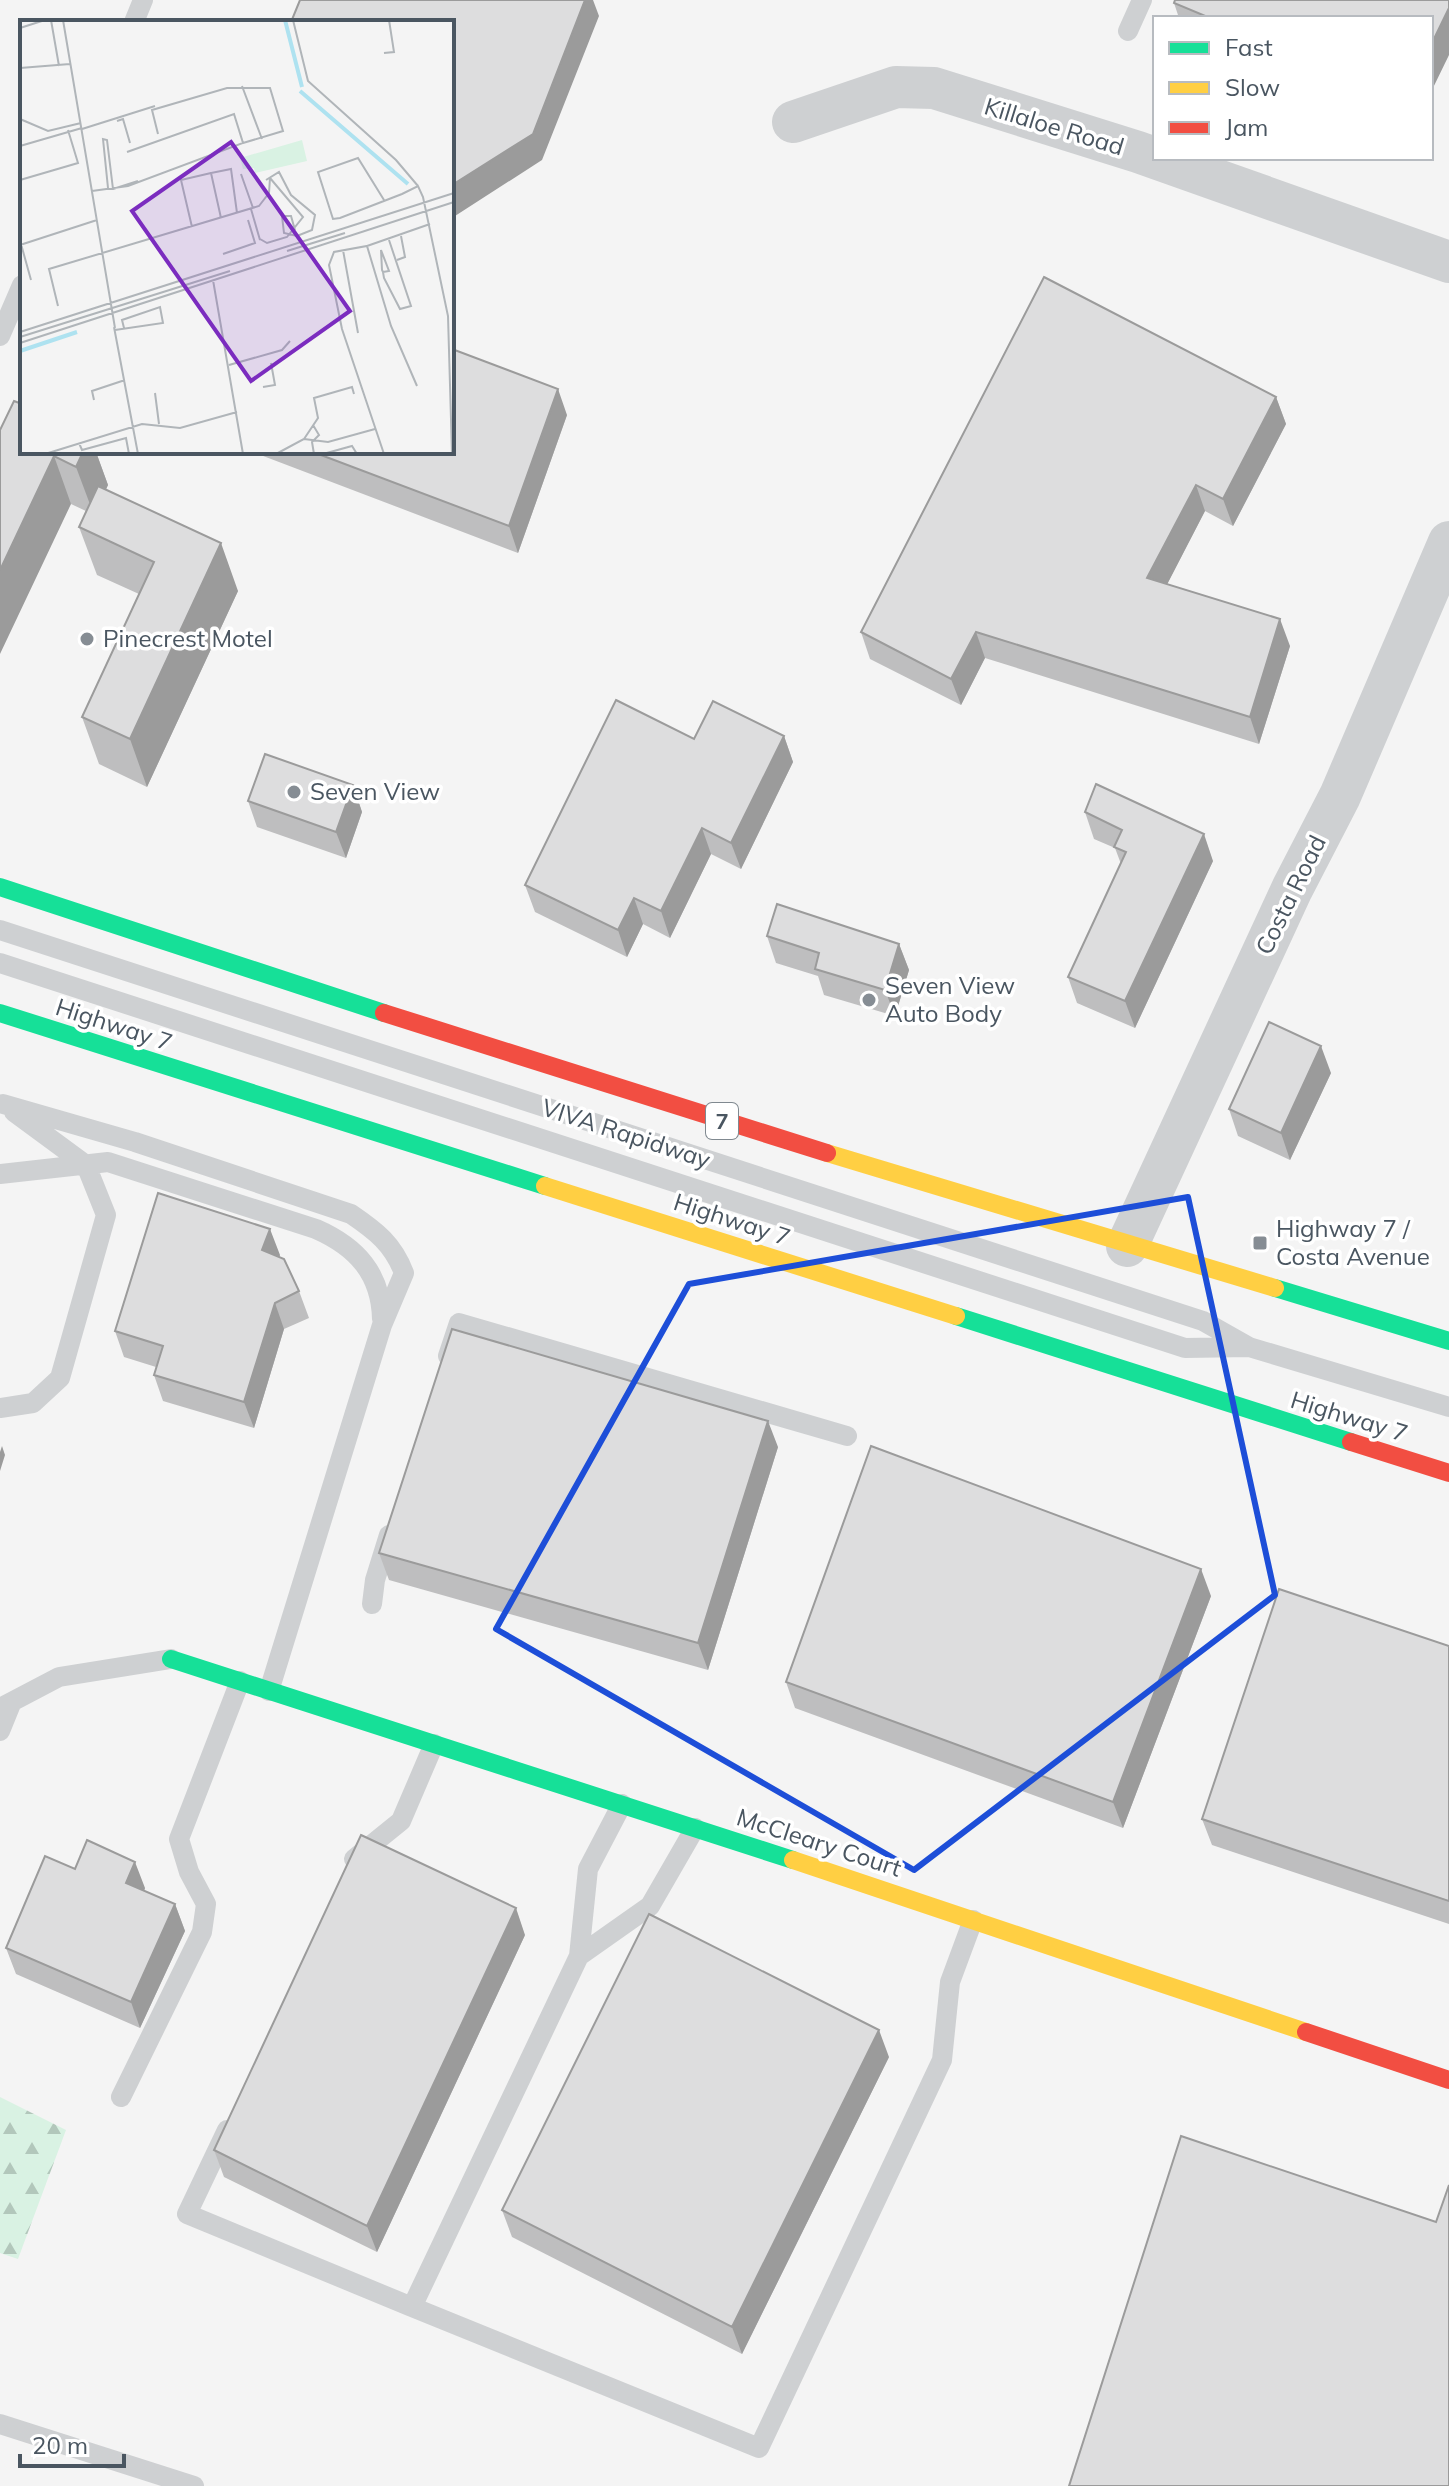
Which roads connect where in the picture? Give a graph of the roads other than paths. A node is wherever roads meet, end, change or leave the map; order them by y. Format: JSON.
{"nodes":[{"id":1,"x":143,"y":0,"type":"edge"},
{"id":2,"x":1142,"y":0,"type":"edge"},
{"id":3,"x":135,"y":20,"type":"edge"},
{"id":4,"x":1128,"y":31,"type":"dead end"},
{"id":5,"x":793,"y":122,"type":"dead end"},
{"id":6,"x":1153,"y":157,"type":"edge"},
{"id":7,"x":1161,"y":160,"type":"edge"},
{"id":8,"x":1449,"y":262,"type":"edge"},
{"id":9,"x":20,"y":290,"type":"edge"},
{"id":10,"x":0,"y":336,"type":"edge"},
{"id":11,"x":1449,"y":542,"type":"edge"},
{"id":12,"x":0,"y":887,"type":"edge"},
{"id":13,"x":0,"y":930,"type":"edge"},
{"id":14,"x":0,"y":963,"type":"edge"},
{"id":15,"x":0,"y":1013,"type":"edge"},
{"id":16,"x":1,"y":1103,"type":"edge"},
{"id":17,"x":86,"y":1165,"type":"junction"},
{"id":18,"x":0,"y":1174,"type":"edge"},
{"id":19,"x":1127,"y":1246,"type":"junction"},
{"id":20,"x":382,"y":1325,"type":"junction"},
{"id":21,"x":1449,"y":1341,"type":"edge"},
{"id":22,"x":1249,"y":1347,"type":"junction"},
{"id":23,"x":444,"y":1369,"type":"edge"},
{"id":24,"x":1449,"y":1407,"type":"edge"},
{"id":25,"x":0,"y":1408,"type":"edge"},
{"id":26,"x":847,"y":1436,"type":"dead end"},
{"id":27,"x":1449,"y":1473,"type":"edge"},
{"id":28,"x":394,"y":1519,"type":"edge"},
{"id":29,"x":372,"y":1604,"type":"dead end"},
{"id":30,"x":171,"y":1659,"type":"joint"},
{"id":31,"x":240,"y":1681,"type":"junction"},
{"id":32,"x":269,"y":1691,"type":"junction"},
{"id":33,"x":5,"y":1706,"type":"edge"},
{"id":34,"x":0,"y":1731,"type":"edge"},
{"id":35,"x":434,"y":1744,"type":"junction"},
{"id":36,"x":622,"y":1804,"type":"junction"},
{"id":37,"x":695,"y":1828,"type":"junction"},
{"id":38,"x":345,"y":1874,"type":"edge"},
{"id":39,"x":973,"y":1920,"type":"junction"},
{"id":40,"x":579,"y":1956,"type":"junction"},
{"id":41,"x":1449,"y":2080,"type":"edge"},
{"id":42,"x":121,"y":2097,"type":"dead end"},
{"id":43,"x":233,"y":2115,"type":"edge"},
{"id":44,"x":412,"y":2307,"type":"junction"},
{"id":45,"x":0,"y":2424,"type":"edge"},
{"id":46,"x":194,"y":2486,"type":"edge"}],
"edges":[{"from":1,"to":3,"type":"lane"},
{"from":2,"to":4,"type":"lane"},
{"from":5,"to":6,"type":"street","name":"Killaloe Road"},
{"from":7,"to":8,"type":"street","name":"Killaloe Road"},
{"from":9,"to":10,"type":"lane"},
{"from":11,"to":19,"type":"street","name":"Costa Road"},
{"from":12,"to":19,"type":"main road","number":"7"},
{"from":13,"to":22,"type":"lane","name":"VIVA Rapidway"},
{"from":14,"to":22,"type":"lane","name":"VIVA Rapidway"},
{"from":15,"to":27,"type":"main road","name":"Highway 7"},
{"from":16,"to":17,"type":"lane"},
{"from":16,"to":20,"type":"lane"},
{"from":17,"to":18,"type":"lane"},
{"from":17,"to":20,"type":"lane"},
{"from":17,"to":25,"type":"lane"},
{"from":19,"to":21,"type":"main road","number":"7"},
{"from":20,"to":32,"type":"lane"},
{"from":22,"to":24,"type":"lane","name":"VIVA Rapidway"},
{"from":23,"to":26,"type":"lane"},
{"from":28,"to":29,"type":"lane"},
{"from":30,"to":31,"type":"main road","name":"McCleary Court"},
{"from":30,"to":33,"type":"lane"},
{"from":31,"to":32,"type":"main road","name":"McCleary Court"},
{"from":31,"to":42,"type":"lane"},
{"from":32,"to":35,"type":"main road","name":"McCleary Court"},
{"from":33,"to":34,"type":"lane"},
{"from":35,"to":36,"type":"main road","name":"McCleary Court"},
{"from":35,"to":38,"type":"lane"},
{"from":36,"to":37,"type":"main road","name":"McCleary Court"},
{"from":36,"to":40,"type":"lane"},
{"from":37,"to":39,"type":"main road","name":"McCleary Court"},
{"from":37,"to":40,"type":"lane"},
{"from":39,"to":41,"type":"main road","name":"McCleary Court"},
{"from":39,"to":44,"type":"lane"},
{"from":40,"to":44,"type":"lane"},
{"from":43,"to":44,"type":"lane"},
{"from":45,"to":46,"type":"lane"}]}
